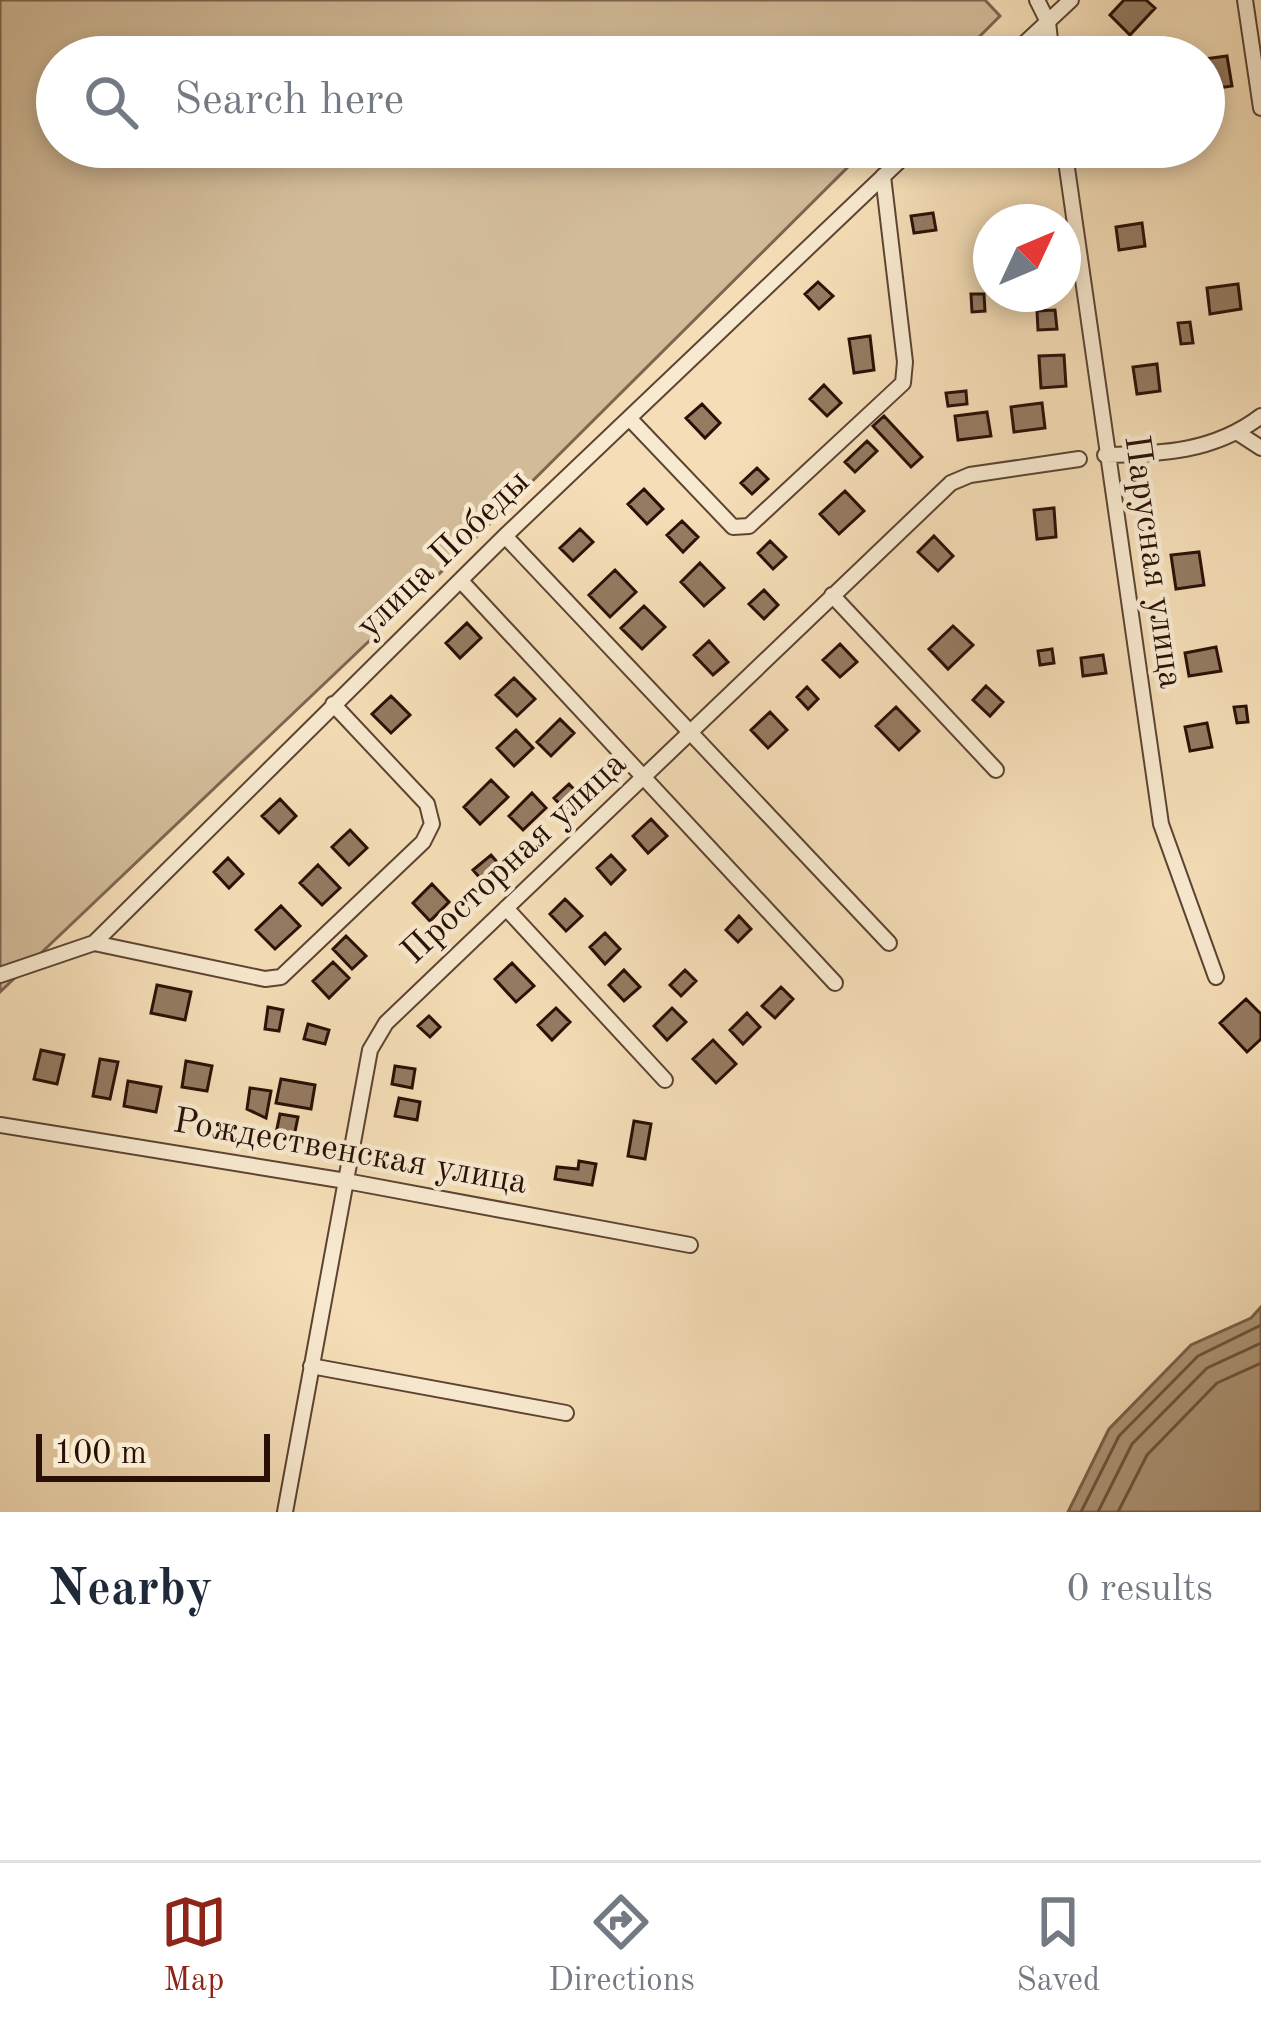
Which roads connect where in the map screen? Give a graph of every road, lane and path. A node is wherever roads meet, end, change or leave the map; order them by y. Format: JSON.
{"nodes":[{"id":1,"x":1037,"y":0,"type":"edge"},
{"id":2,"x":1071,"y":0,"type":"edge"},
{"id":3,"x":1245,"y":0,"type":"edge"},
{"id":4,"x":1048,"y":22,"type":"junction"},
{"id":5,"x":1033,"y":36,"type":"edge"},
{"id":6,"x":1050,"y":36,"type":"edge"},
{"id":7,"x":1261,"y":108,"type":"edge"},
{"id":8,"x":892,"y":168,"type":"edge"},
{"id":9,"x":1067,"y":168,"type":"edge"},
{"id":10,"x":883,"y":176,"type":"junction"},
{"id":11,"x":1261,"y":416,"type":"edge"},
{"id":12,"x":630,"y":419,"type":"junction"},
{"id":13,"x":1238,"y":433,"type":"junction"},
{"id":14,"x":1261,"y":448,"type":"edge"},
{"id":15,"x":1106,"y":455,"type":"junction"},
{"id":16,"x":1079,"y":459,"type":"dead end"},
{"id":17,"x":505,"y":536,"type":"junction"},
{"id":18,"x":461,"y":580,"type":"junction"},
{"id":19,"x":832,"y":595,"type":"junction"},
{"id":20,"x":333,"y":704,"type":"junction"},
{"id":21,"x":692,"y":732,"type":"junction"},
{"id":22,"x":996,"y":770,"type":"dead end"},
{"id":23,"x":645,"y":777,"type":"junction"},
{"id":24,"x":506,"y":908,"type":"junction"},
{"id":25,"x":94,"y":943,"type":"junction"},
{"id":26,"x":889,"y":944,"type":"dead end"},
{"id":27,"x":0,"y":975,"type":"edge"},
{"id":28,"x":1216,"y":977,"type":"dead end"},
{"id":29,"x":835,"y":983,"type":"dead end"},
{"id":30,"x":665,"y":1079,"type":"dead end"},
{"id":31,"x":0,"y":1125,"type":"edge"},
{"id":32,"x":346,"y":1181,"type":"junction"},
{"id":33,"x":690,"y":1245,"type":"dead end"},
{"id":34,"x":311,"y":1366,"type":"junction"},
{"id":35,"x":566,"y":1413,"type":"dead end"},
{"id":36,"x":285,"y":1512,"type":"edge"}],
"edges":[{"from":1,"to":4,"type":"street"},
{"from":2,"to":4,"type":"street"},
{"from":3,"to":7,"type":"street"},
{"from":4,"to":5,"type":"street"},
{"from":4,"to":6,"type":"street"},
{"from":8,"to":10,"type":"street","name":"улица Победы"},
{"from":9,"to":15,"type":"street","name":"Парусная улица"},
{"from":10,"to":12,"type":"street","name":"улица Победы"},
{"from":10,"to":12,"type":"street"},
{"from":11,"to":13,"type":"street"},
{"from":12,"to":17,"type":"street","name":"улица Победы"},
{"from":13,"to":14,"type":"street"},
{"from":13,"to":15,"type":"street"},
{"from":15,"to":28,"type":"street","name":"Парусная улица"},
{"from":16,"to":19,"type":"street","name":"Просторная улица"},
{"from":17,"to":18,"type":"street","name":"улица Победы"},
{"from":17,"to":21,"type":"street"},
{"from":18,"to":20,"type":"street","name":"улица Победы"},
{"from":18,"to":23,"type":"street"},
{"from":19,"to":21,"type":"street","name":"Просторная улица"},
{"from":19,"to":22,"type":"street"},
{"from":20,"to":25,"type":"street","name":"улица Победы"},
{"from":20,"to":25,"type":"street"},
{"from":21,"to":23,"type":"street","name":"Просторная улица"},
{"from":21,"to":26,"type":"street"},
{"from":23,"to":24,"type":"street","name":"Просторная улица"},
{"from":23,"to":29,"type":"street"},
{"from":24,"to":30,"type":"street"},
{"from":24,"to":32,"type":"street","name":"Просторная улица"},
{"from":25,"to":27,"type":"street","name":"улица Победы"},
{"from":31,"to":32,"type":"street","name":"Рождественская улица"},
{"from":32,"to":33,"type":"street","name":"Рождественская улица"},
{"from":32,"to":34,"type":"street","name":"Просторная улица"},
{"from":34,"to":35,"type":"street"},
{"from":34,"to":36,"type":"street","name":"Просторная улица"}]}
